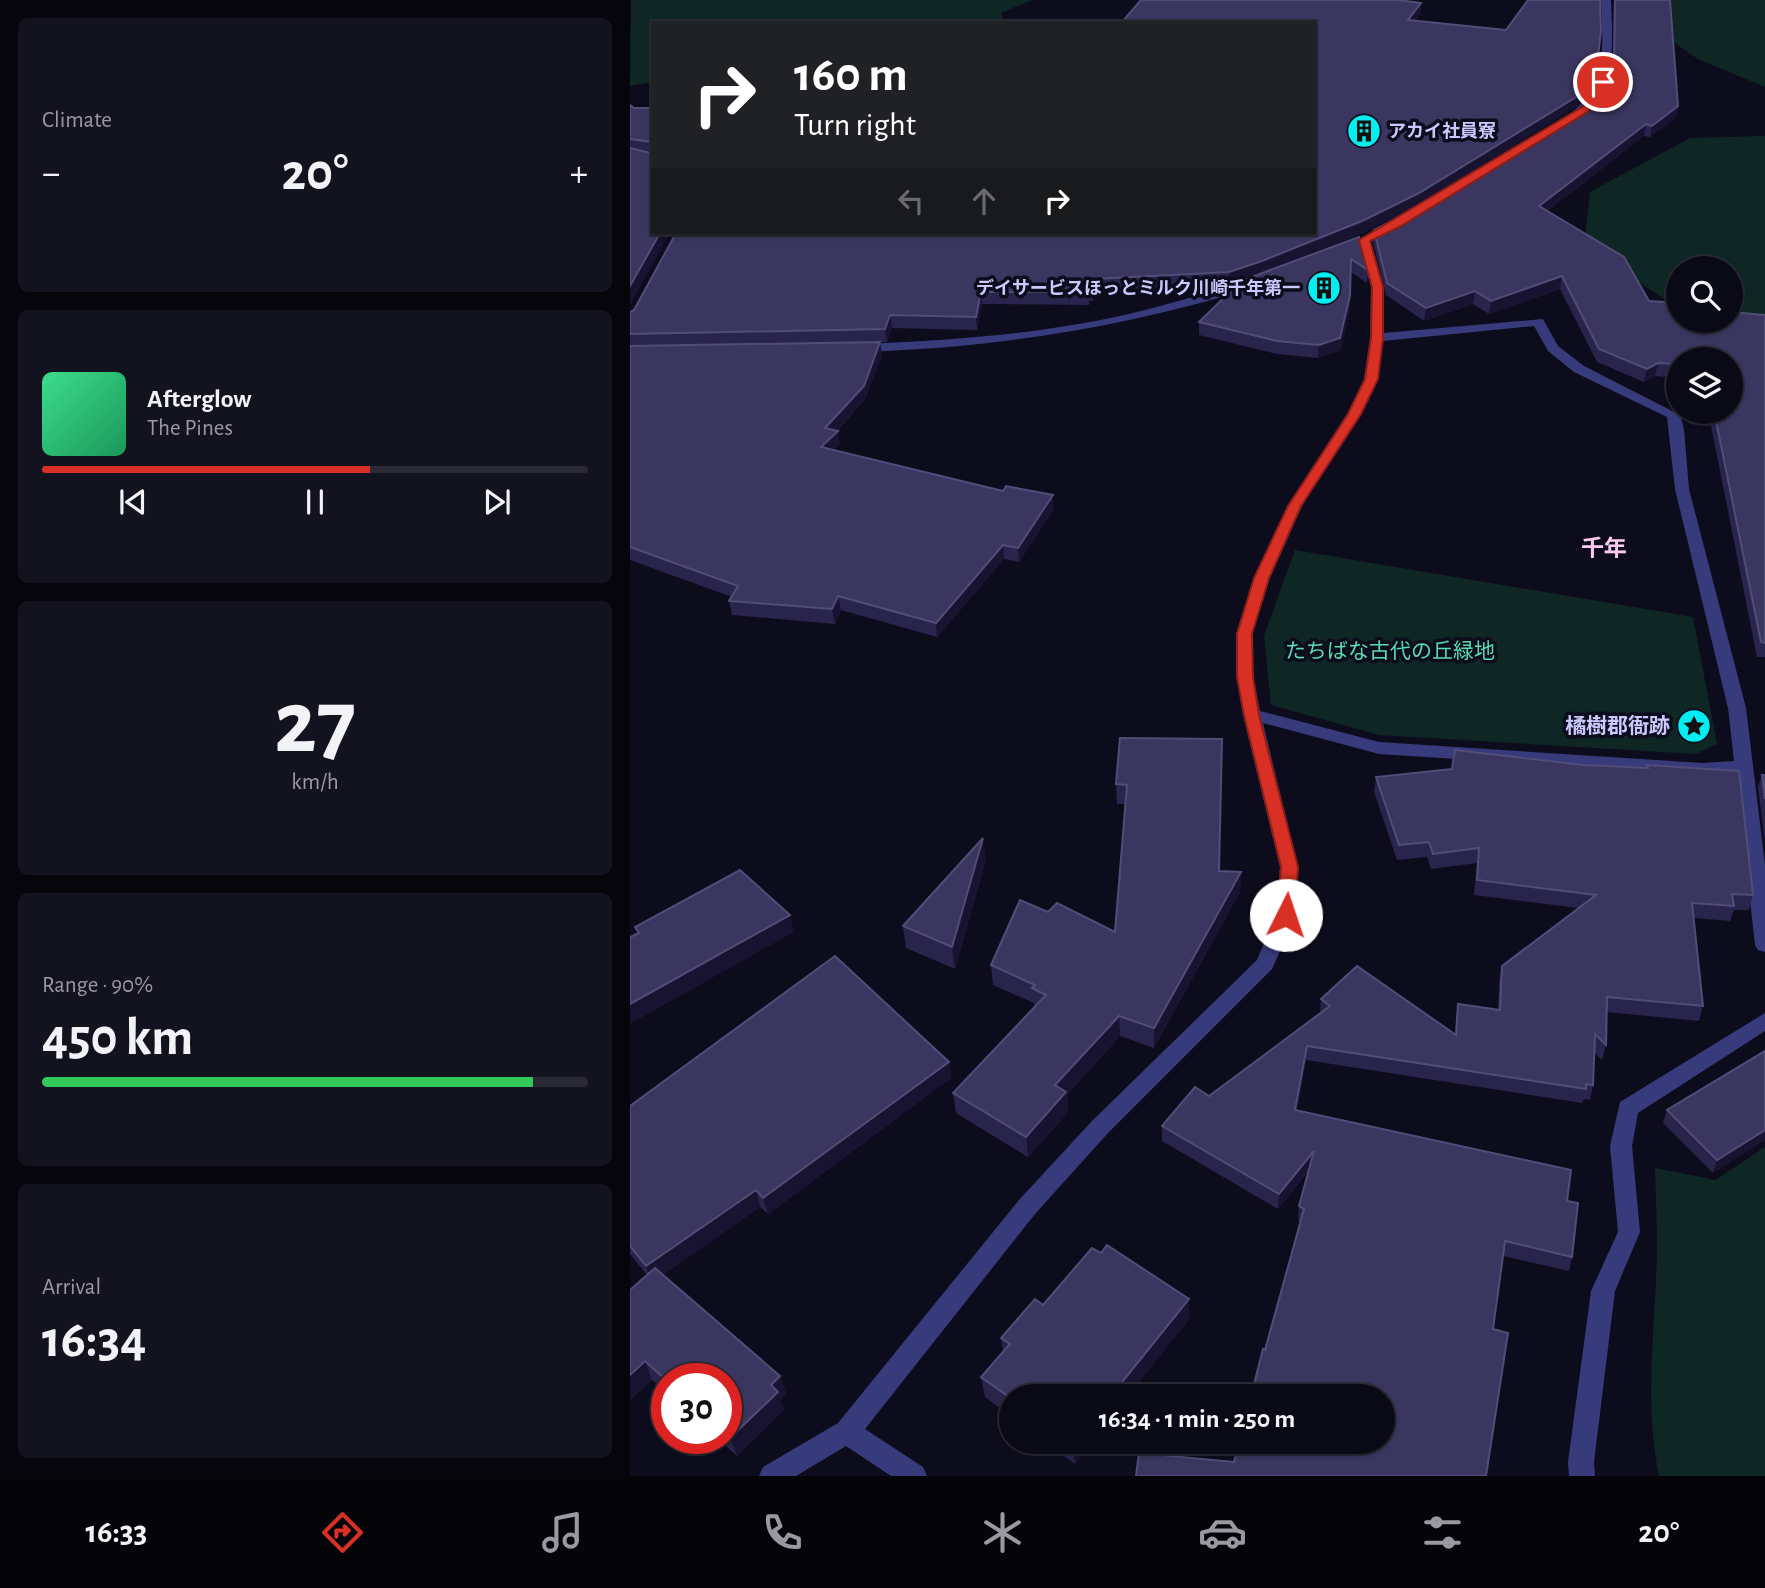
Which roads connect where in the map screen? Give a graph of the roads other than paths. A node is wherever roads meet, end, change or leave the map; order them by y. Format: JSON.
{"nodes":[{"id":1,"x":1606,"y":0,"type":"edge"},
{"id":2,"x":1562,"y":124,"type":"edge"},
{"id":3,"x":1364,"y":239,"type":"edge"},
{"id":4,"x":1262,"y":280,"type":"edge"},
{"id":5,"x":1377,"y":338,"type":"junction"},
{"id":6,"x":843,"y":349,"type":"edge"},
{"id":7,"x":1252,"y":715,"type":"junction"},
{"id":8,"x":1742,"y":766,"type":"junction"},
{"id":9,"x":1765,"y":945,"type":"edge"},
{"id":10,"x":1765,"y":1021,"type":"edge"},
{"id":11,"x":847,"y":1432,"type":"junction"},
{"id":12,"x":772,"y":1476,"type":"edge"},
{"id":13,"x":914,"y":1476,"type":"edge"},
{"id":14,"x":1583,"y":1476,"type":"edge"}],
"edges":[{"from":1,"to":2,"type":"street"},
{"from":3,"to":5,"type":"street"},
{"from":4,"to":6,"type":"street"},
{"from":5,"to":7,"type":"street"},
{"from":5,"to":8,"type":"street"},
{"from":7,"to":8,"type":"street"},
{"from":7,"to":11,"type":"street"},
{"from":8,"to":9,"type":"street"},
{"from":10,"to":14,"type":"street"},
{"from":11,"to":12,"type":"street"},
{"from":11,"to":13,"type":"street"}]}
